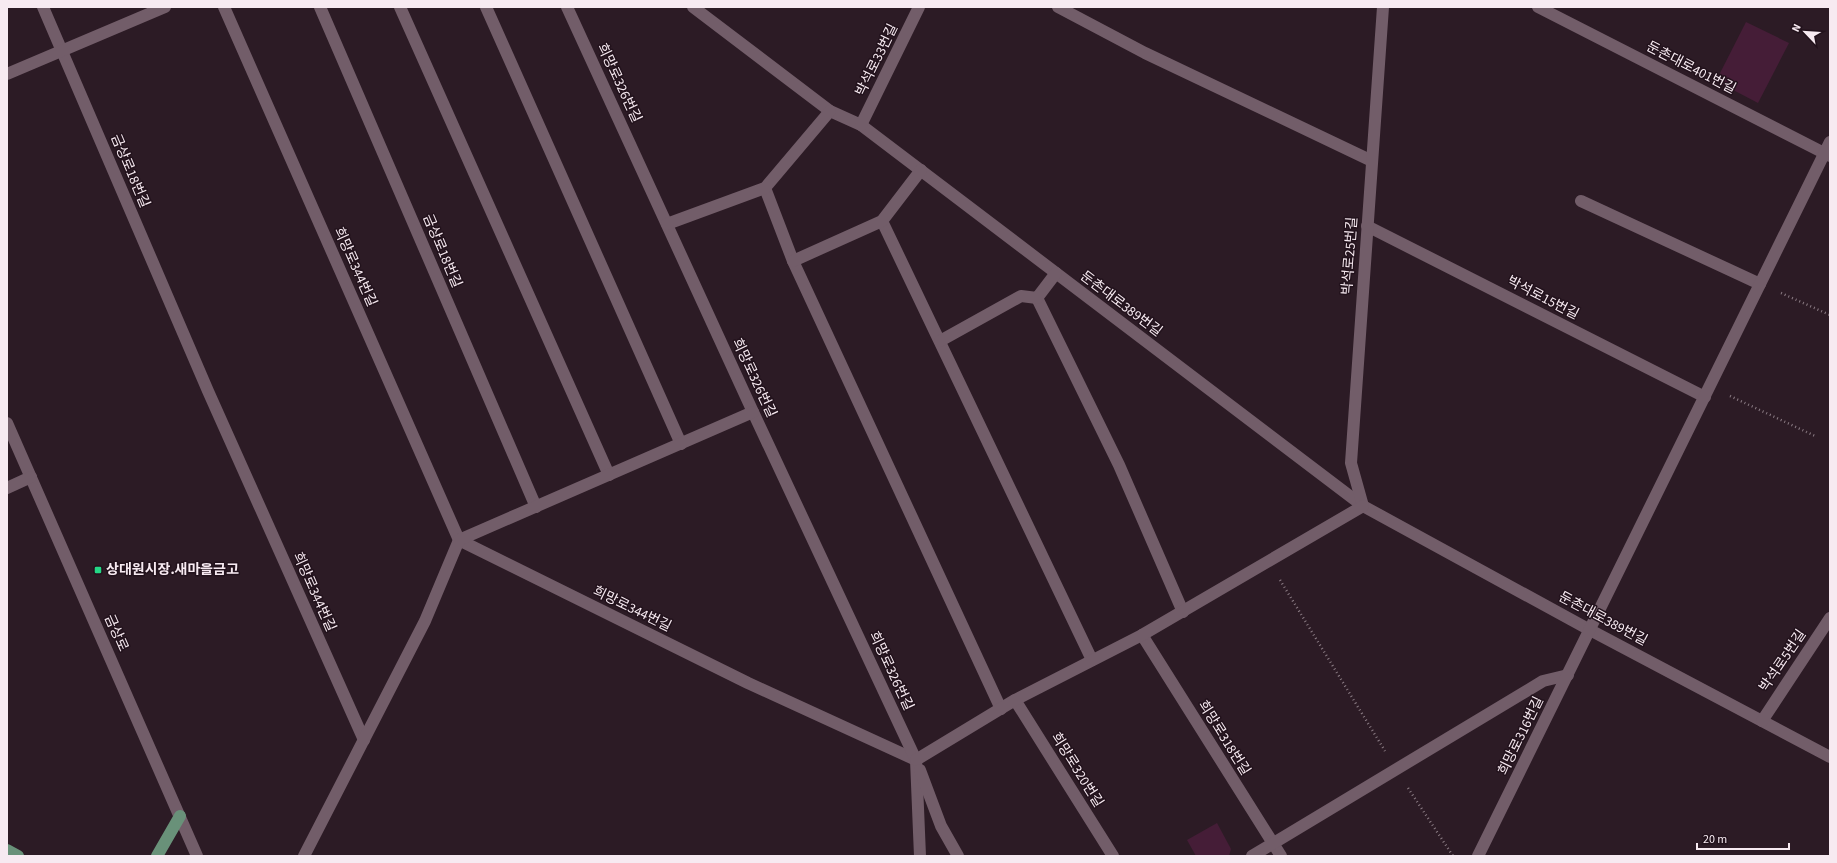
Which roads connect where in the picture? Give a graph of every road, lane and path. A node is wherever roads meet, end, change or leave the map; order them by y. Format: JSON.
{"nodes":[{"id":1,"x":43,"y":7,"type":"edge"},
{"id":2,"x":165,"y":7,"type":"edge"},
{"id":3,"x":224,"y":7,"type":"edge"},
{"id":4,"x":320,"y":7,"type":"edge"},
{"id":5,"x":400,"y":7,"type":"edge"},
{"id":6,"x":486,"y":7,"type":"edge"},
{"id":7,"x":567,"y":7,"type":"edge"},
{"id":8,"x":693,"y":7,"type":"edge"},
{"id":9,"x":919,"y":7,"type":"edge"},
{"id":10,"x":1058,"y":7,"type":"edge"},
{"id":11,"x":1383,"y":7,"type":"edge"},
{"id":12,"x":1538,"y":7,"type":"edge"},
{"id":13,"x":63,"y":51,"type":"junction"},
{"id":14,"x":7,"y":74,"type":"edge"},
{"id":15,"x":830,"y":111,"type":"junction"},
{"id":16,"x":861,"y":126,"type":"junction"},
{"id":17,"x":1828,"y":150,"type":"edge"},
{"id":18,"x":1372,"y":161,"type":"junction"},
{"id":19,"x":921,"y":170,"type":"junction"},
{"id":20,"x":766,"y":188,"type":"junction"},
{"id":21,"x":1581,"y":200,"type":"dead end"},
{"id":22,"x":882,"y":221,"type":"junction"},
{"id":23,"x":666,"y":224,"type":"junction"},
{"id":24,"x":1367,"y":226,"type":"junction"},
{"id":25,"x":793,"y":261,"type":"junction"},
{"id":26,"x":1056,"y":273,"type":"junction"},
{"id":27,"x":1760,"y":284,"type":"junction"},
{"id":28,"x":1037,"y":298,"type":"junction"},
{"id":29,"x":1830,"y":315,"type":"edge"},
{"id":30,"x":940,"y":341,"type":"junction"},
{"id":31,"x":208,"y":391,"type":"joint"},
{"id":32,"x":1708,"y":391,"type":"junction"},
{"id":33,"x":753,"y":412,"type":"junction"},
{"id":34,"x":7,"y":423,"type":"edge"},
{"id":35,"x":1814,"y":436,"type":"dead end"},
{"id":36,"x":681,"y":444,"type":"junction"},
{"id":37,"x":609,"y":475,"type":"junction"},
{"id":38,"x":31,"y":477,"type":"junction"},
{"id":39,"x":7,"y":488,"type":"edge"},
{"id":40,"x":1363,"y":506,"type":"junction"},
{"id":41,"x":536,"y":507,"type":"junction"},
{"id":42,"x":460,"y":540,"type":"junction"},
{"id":43,"x":1268,"y":562,"type":"junction"},
{"id":44,"x":1183,"y":612,"type":"junction"},
{"id":45,"x":1830,"y":618,"type":"edge"},
{"id":46,"x":1590,"y":630,"type":"junction"},
{"id":47,"x":1142,"y":635,"type":"junction"},
{"id":48,"x":1097,"y":658,"type":"junction"},
{"id":49,"x":1568,"y":675,"type":"junction"},
{"id":50,"x":1015,"y":700,"type":"junction"},
{"id":51,"x":1001,"y":709,"type":"junction"},
{"id":52,"x":1762,"y":721,"type":"junction"},
{"id":53,"x":364,"y":740,"type":"junction"},
{"id":54,"x":1830,"y":756,"type":"edge"},
{"id":55,"x":916,"y":760,"type":"junction"},
{"id":56,"x":1396,"y":769,"type":"junction"},
{"id":57,"x":180,"y":816,"type":"junction"},
{"id":58,"x":1273,"y":843,"type":"junction"},
{"id":59,"x":7,"y":850,"type":"edge"},
{"id":60,"x":18,"y":856,"type":"edge"},
{"id":61,"x":157,"y":856,"type":"edge"},
{"id":62,"x":197,"y":856,"type":"edge"},
{"id":63,"x":304,"y":856,"type":"edge"},
{"id":64,"x":920,"y":856,"type":"edge"},
{"id":65,"x":958,"y":856,"type":"edge"},
{"id":66,"x":1113,"y":856,"type":"edge"},
{"id":67,"x":1252,"y":856,"type":"edge"},
{"id":68,"x":1281,"y":856,"type":"edge"},
{"id":69,"x":1453,"y":856,"type":"edge"},
{"id":70,"x":1478,"y":856,"type":"edge"}],
"edges":[{"from":1,"to":13,"type":"street","name":"금상로18번길"},
{"from":2,"to":13,"type":"street"},
{"from":3,"to":42,"type":"street","name":"희망로344번길"},
{"from":4,"to":41,"type":"street","name":"금상로18번길"},
{"from":5,"to":37,"type":"street"},
{"from":6,"to":36,"type":"street"},
{"from":7,"to":23,"type":"street","name":"희망로326번길"},
{"from":8,"to":15,"type":"street","name":"둔촌대로389번길"},
{"from":9,"to":16,"type":"street","name":"박석로33번길"},
{"from":10,"to":18,"type":"street"},
{"from":11,"to":18,"type":"street","name":"박석로25번길"},
{"from":12,"to":17,"type":"street","name":"둔촌대로401번길"},
{"from":13,"to":14,"type":"street"},
{"from":13,"to":31,"type":"street","name":"금상로18번길"},
{"from":15,"to":16,"type":"street","name":"둔촌대로389번길"},
{"from":15,"to":20,"type":"street"},
{"from":16,"to":19,"type":"street","name":"둔촌대로389번길"},
{"from":17,"to":27,"type":"street"},
{"from":18,"to":24,"type":"street","name":"박석로25번길"},
{"from":19,"to":22,"type":"street"},
{"from":19,"to":26,"type":"street","name":"둔촌대로389번길"},
{"from":20,"to":23,"type":"street"},
{"from":20,"to":25,"type":"street"},
{"from":21,"to":27,"type":"street"},
{"from":22,"to":25,"type":"street"},
{"from":22,"to":30,"type":"street"},
{"from":23,"to":33,"type":"street","name":"희망로326번길"},
{"from":24,"to":32,"type":"street","name":"박석로15번길"},
{"from":24,"to":40,"type":"street","name":"박석로25번길"},
{"from":25,"to":51,"type":"street"},
{"from":26,"to":28,"type":"street"},
{"from":26,"to":40,"type":"street","name":"둔촌대로389번길"},
{"from":27,"to":29,"type":"path"},
{"from":27,"to":32,"type":"street"},
{"from":28,"to":30,"type":"street"},
{"from":28,"to":44,"type":"street"},
{"from":30,"to":48,"type":"street"},
{"from":31,"to":53,"type":"street","name":"희망로344번길"},
{"from":32,"to":35,"type":"path"},
{"from":32,"to":46,"type":"street"},
{"from":33,"to":36,"type":"street"},
{"from":33,"to":55,"type":"street","name":"희망로326번길"},
{"from":34,"to":38,"type":"street","name":"금상로"},
{"from":36,"to":37,"type":"street"},
{"from":37,"to":41,"type":"street"},
{"from":38,"to":39,"type":"street"},
{"from":38,"to":57,"type":"street","name":"금상로"},
{"from":40,"to":43,"type":"street"},
{"from":40,"to":46,"type":"street","name":"둔촌대로389번길"},
{"from":41,"to":42,"type":"street"},
{"from":42,"to":53,"type":"street"},
{"from":42,"to":55,"type":"street","name":"희망로344번길"},
{"from":43,"to":44,"type":"street"},
{"from":43,"to":56,"type":"path"},
{"from":44,"to":47,"type":"street"},
{"from":45,"to":52,"type":"street","name":"박석로5번길"},
{"from":46,"to":49,"type":"street","name":"희망로316번길"},
{"from":46,"to":52,"type":"street","name":"둔촌대로389번길"},
{"from":47,"to":48,"type":"street"},
{"from":47,"to":58,"type":"street","name":"희망로318번길"},
{"from":48,"to":50,"type":"street"},
{"from":49,"to":56,"type":"street"},
{"from":49,"to":70,"type":"street","name":"희망로316번길"},
{"from":50,"to":51,"type":"street"},
{"from":50,"to":66,"type":"street","name":"희망로320번길"},
{"from":51,"to":55,"type":"street"},
{"from":52,"to":54,"type":"street","name":"둔촌대로389번길"},
{"from":53,"to":63,"type":"street"},
{"from":55,"to":64,"type":"street","name":"희망로326번길"},
{"from":55,"to":65,"type":"street"},
{"from":56,"to":58,"type":"street"},
{"from":56,"to":69,"type":"path"},
{"from":57,"to":61,"type":"main road"},
{"from":57,"to":62,"type":"street","name":"금상로"},
{"from":58,"to":67,"type":"street"},
{"from":58,"to":68,"type":"street","name":"희망로318번길"},
{"from":59,"to":60,"type":"main road"}]}
